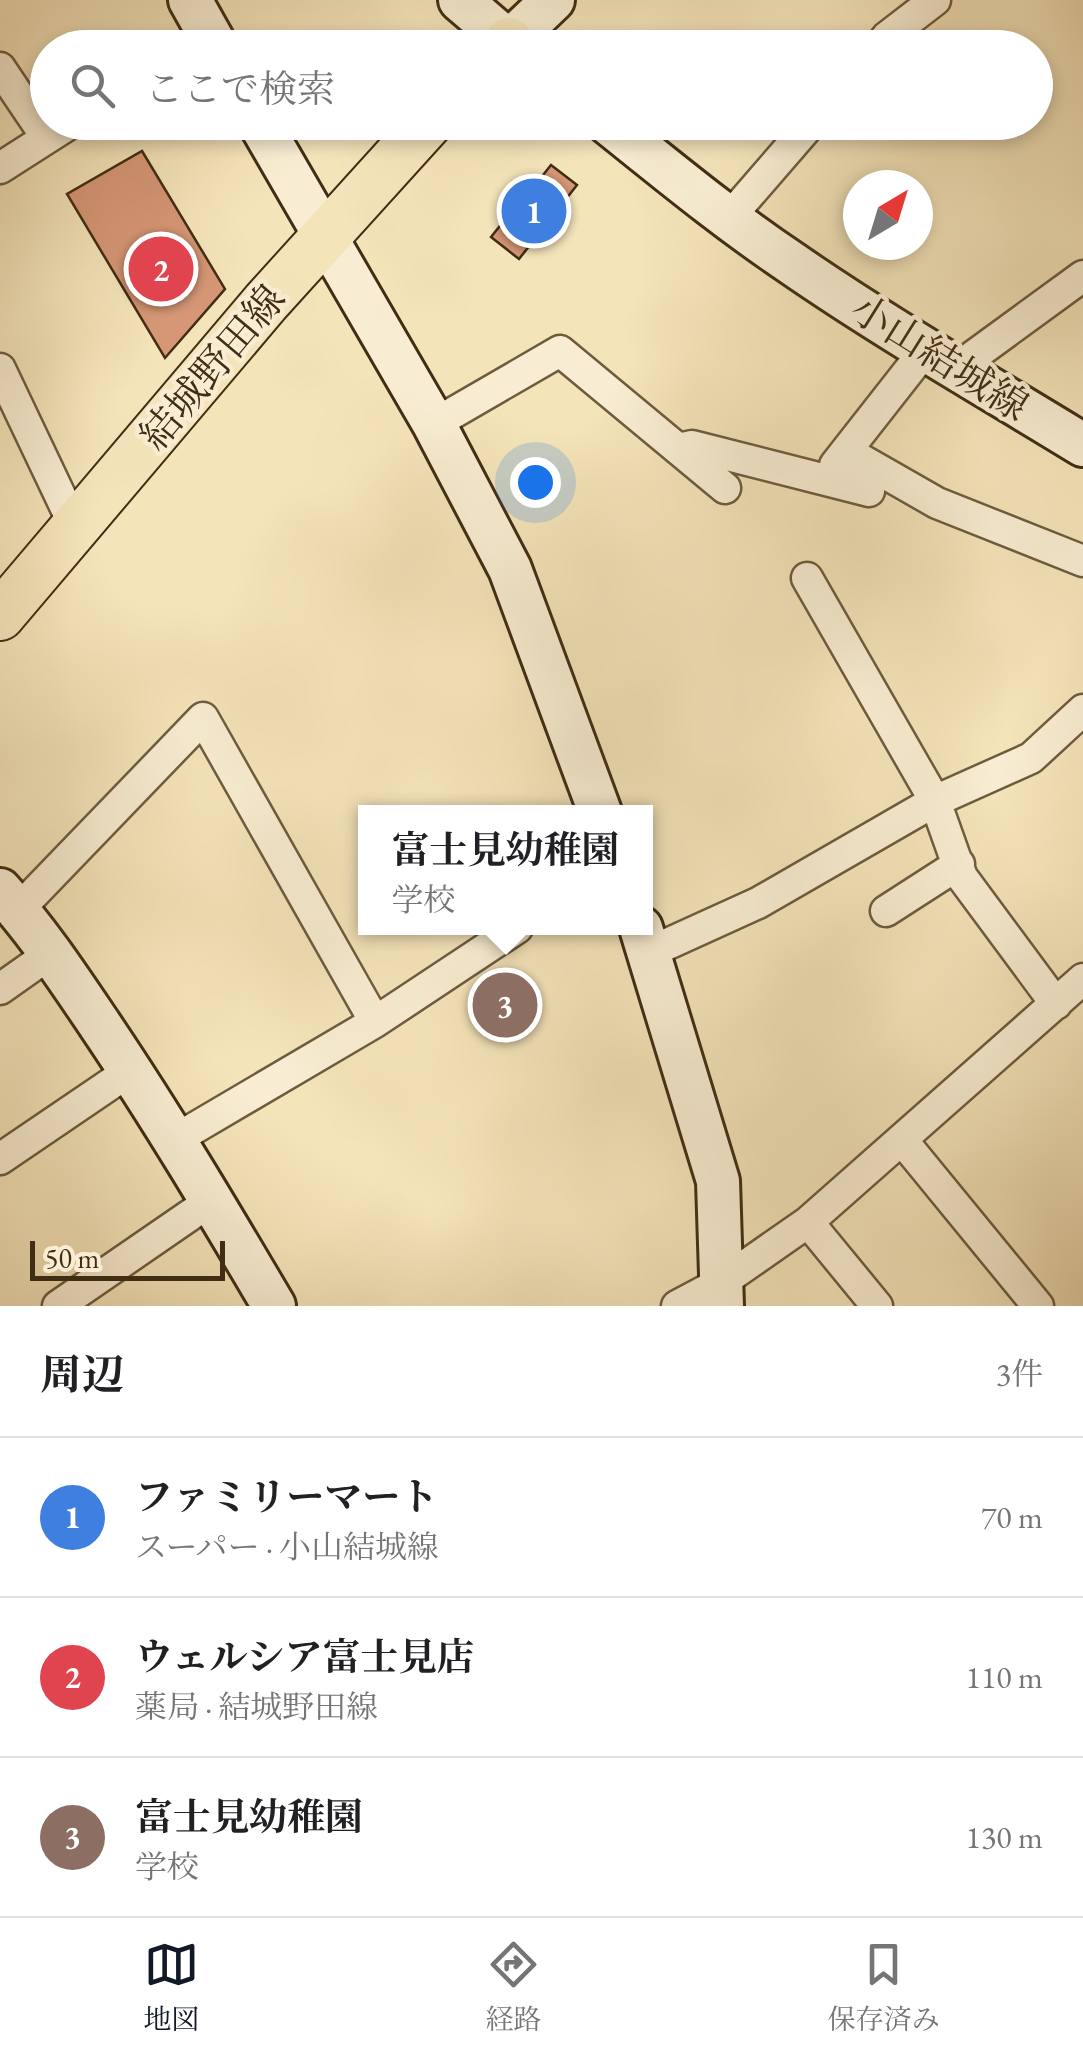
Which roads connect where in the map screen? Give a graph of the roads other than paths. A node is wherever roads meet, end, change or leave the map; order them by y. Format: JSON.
{"nodes":[{"id":1,"x":190,"y":0,"type":"edge"},
{"id":2,"x":460,"y":0,"type":"edge"},
{"id":3,"x":553,"y":0,"type":"edge"},
{"id":4,"x":936,"y":0,"type":"edge"},
{"id":5,"x":202,"y":30,"type":"edge"},
{"id":6,"x":492,"y":30,"type":"edge"},
{"id":7,"x":524,"y":30,"type":"edge"},
{"id":8,"x":896,"y":30,"type":"edge"},
{"id":9,"x":0,"y":68,"type":"edge"},
{"id":10,"x":30,"y":99,"type":"edge"},
{"id":11,"x":44,"y":140,"type":"edge"},
{"id":12,"x":268,"y":140,"type":"edge"},
{"id":13,"x":413,"y":140,"type":"edge"},
{"id":14,"x":629,"y":140,"type":"edge"},
{"id":15,"x":796,"y":140,"type":"edge"},
{"id":16,"x":0,"y":168,"type":"edge"},
{"id":17,"x":728,"y":219,"type":"junction"},
{"id":18,"x":324,"y":236,"type":"junction"},
{"id":19,"x":1083,"y":276,"type":"edge"},
{"id":20,"x":942,"y":359,"type":"junction"},
{"id":21,"x":0,"y":368,"type":"edge"},
{"id":22,"x":434,"y":424,"type":"junction"},
{"id":23,"x":1083,"y":445,"type":"edge"},
{"id":24,"x":678,"y":449,"type":"junction"},
{"id":25,"x":846,"y":451,"type":"junction"},
{"id":26,"x":822,"y":480,"type":"junction"},
{"id":27,"x":724,"y":488,"type":"dead end"},
{"id":28,"x":869,"y":492,"type":"dead end"},
{"id":29,"x":76,"y":528,"type":"junction"},
{"id":30,"x":1083,"y":561,"type":"edge"},
{"id":31,"x":807,"y":578,"type":"dead end"},
{"id":32,"x":0,"y":616,"type":"edge"},
{"id":33,"x":1083,"y":710,"type":"edge"},
{"id":34,"x":935,"y":801,"type":"junction"},
{"id":35,"x":597,"y":805,"type":"edge"},
{"id":36,"x":959,"y":864,"type":"junction"},
{"id":37,"x":9,"y":900,"type":"edge"},
{"id":38,"x":886,"y":911,"type":"dead end"},
{"id":39,"x":506,"y":935,"type":"edge"},
{"id":40,"x":646,"y":940,"type":"edge"},
{"id":41,"x":51,"y":953,"type":"junction"},
{"id":42,"x":1083,"y":980,"type":"edge"},
{"id":43,"x":0,"y":989,"type":"edge"},
{"id":44,"x":1056,"y":1004,"type":"junction"},
{"id":45,"x":375,"y":1022,"type":"junction"},
{"id":46,"x":131,"y":1070,"type":"junction"},
{"id":47,"x":176,"y":1138,"type":"junction"},
{"id":48,"x":902,"y":1140,"type":"junction"},
{"id":49,"x":0,"y":1159,"type":"edge"},
{"id":50,"x":212,"y":1200,"type":"junction"},
{"id":51,"x":808,"y":1222,"type":"junction"},
{"id":52,"x":722,"y":1294,"type":"edge"},
{"id":53,"x":58,"y":1306,"type":"edge"},
{"id":54,"x":274,"y":1306,"type":"edge"},
{"id":55,"x":677,"y":1306,"type":"edge"},
{"id":56,"x":877,"y":1306,"type":"edge"},
{"id":57,"x":1038,"y":1306,"type":"edge"}],
"edges":[{"from":1,"to":5,"type":"street"},
{"from":2,"to":6,"type":"street"},
{"from":3,"to":7,"type":"street"},
{"from":4,"to":8,"type":"street"},
{"from":9,"to":10,"type":"street"},
{"from":11,"to":16,"type":"street"},
{"from":12,"to":18,"type":"street"},
{"from":13,"to":18,"type":"main road","name":"結城野田線"},
{"from":14,"to":17,"type":"street","name":"小山結城線"},
{"from":15,"to":17,"type":"street"},
{"from":17,"to":20,"type":"street","name":"小山結城線"},
{"from":18,"to":22,"type":"street"},
{"from":18,"to":29,"type":"main road","name":"結城野田線"},
{"from":19,"to":20,"type":"street"},
{"from":20,"to":23,"type":"street","name":"小山結城線"},
{"from":20,"to":25,"type":"street"},
{"from":21,"to":29,"type":"street"},
{"from":22,"to":24,"type":"street"},
{"from":22,"to":35,"type":"street"},
{"from":24,"to":26,"type":"street"},
{"from":24,"to":27,"type":"street"},
{"from":25,"to":26,"type":"street"},
{"from":25,"to":30,"type":"street"},
{"from":26,"to":28,"type":"street"},
{"from":29,"to":32,"type":"main road","name":"結城野田線"},
{"from":31,"to":34,"type":"street"},
{"from":33,"to":34,"type":"street"},
{"from":34,"to":36,"type":"street"},
{"from":34,"to":40,"type":"street"},
{"from":36,"to":38,"type":"street"},
{"from":36,"to":44,"type":"street"},
{"from":37,"to":41,"type":"street"},
{"from":37,"to":45,"type":"street"},
{"from":39,"to":45,"type":"street"},
{"from":40,"to":52,"type":"street"},
{"from":41,"to":43,"type":"street"},
{"from":41,"to":46,"type":"street"},
{"from":42,"to":44,"type":"street"},
{"from":44,"to":48,"type":"street"},
{"from":45,"to":47,"type":"street"},
{"from":46,"to":47,"type":"street"},
{"from":46,"to":49,"type":"street"},
{"from":47,"to":50,"type":"street"},
{"from":48,"to":51,"type":"street"},
{"from":48,"to":57,"type":"street"},
{"from":50,"to":53,"type":"street"},
{"from":50,"to":54,"type":"street"},
{"from":51,"to":52,"type":"street"},
{"from":51,"to":56,"type":"street"},
{"from":52,"to":55,"type":"street"}]}
